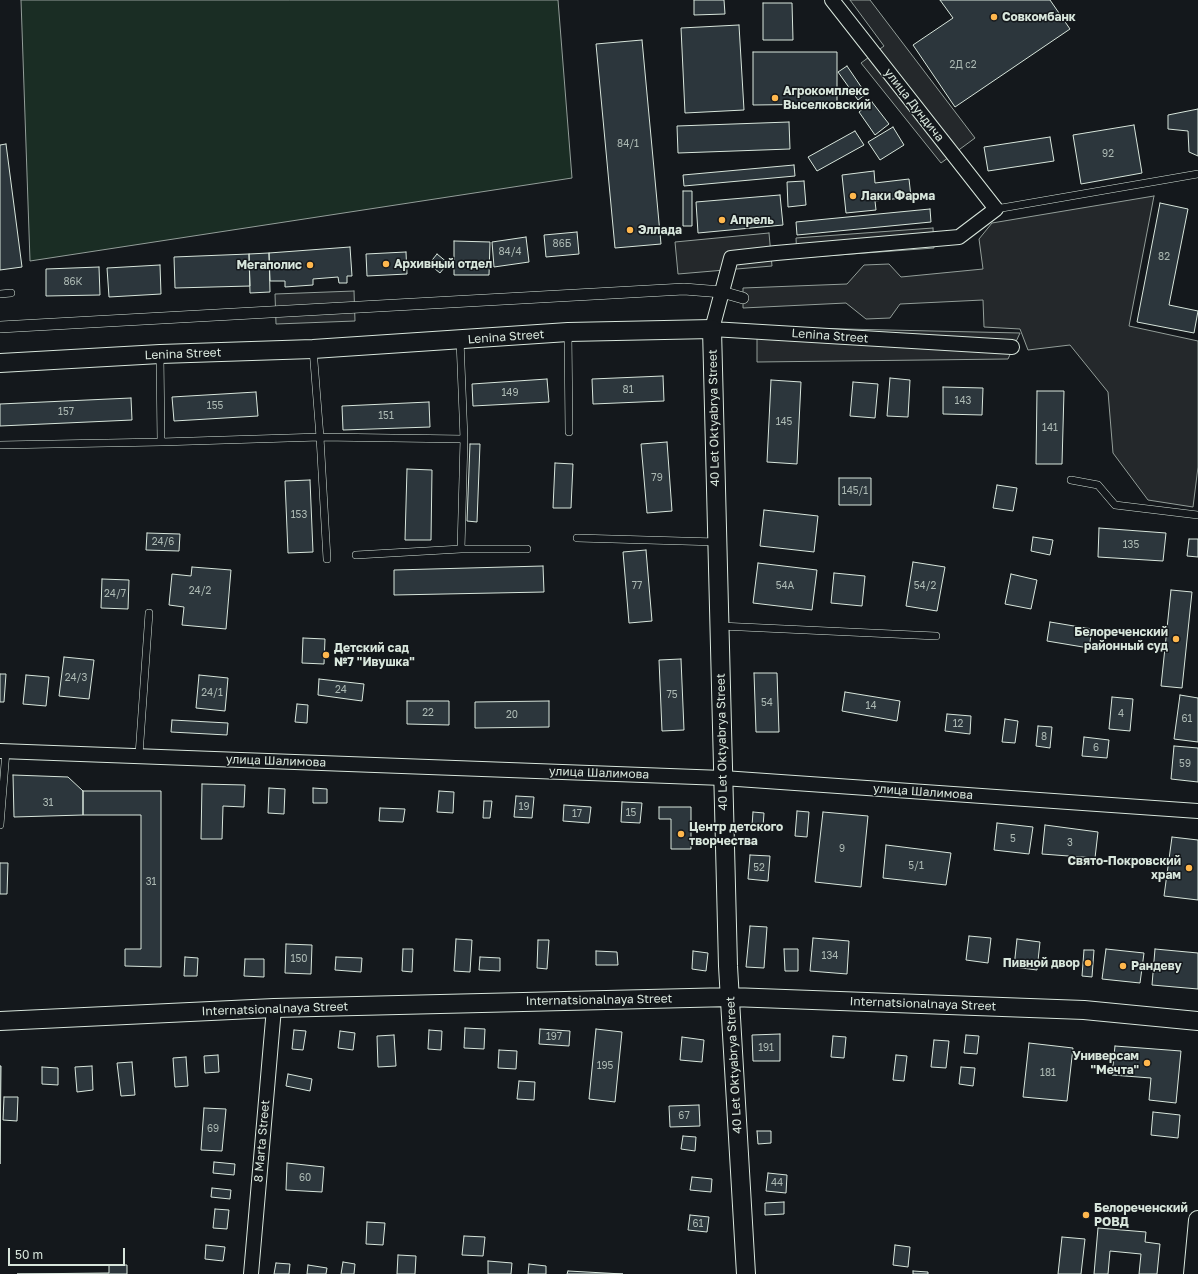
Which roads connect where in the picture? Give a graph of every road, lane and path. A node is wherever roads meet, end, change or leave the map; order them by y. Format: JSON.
{"nodes":[{"id":1,"x":832,"y":0,"type":"edge"},
{"id":2,"x":1198,"y":174,"type":"edge"},
{"id":3,"x":996,"y":209,"type":"junction"},
{"id":4,"x":722,"y":292,"type":"junction"},
{"id":5,"x":11,"y":293,"type":"dead end"},
{"id":6,"x":0,"y":294,"type":"edge"},
{"id":7,"x":743,"y":298,"type":"dead end"},
{"id":8,"x":0,"y":327,"type":"edge"},
{"id":9,"x":712,"y":329,"type":"junction"},
{"id":10,"x":568,"y":332,"type":"junction"},
{"id":11,"x":460,"y":340,"type":"junction"},
{"id":12,"x":1012,"y":347,"type":"dead end"},
{"id":13,"x":313,"y":349,"type":"junction"},
{"id":14,"x":160,"y":354,"type":"junction"},
{"id":15,"x":0,"y":363,"type":"edge"},
{"id":16,"x":569,"y":432,"type":"dead end"},
{"id":17,"x":320,"y":437,"type":"junction"},
{"id":18,"x":464,"y":439,"type":"junction"},
{"id":19,"x":161,"y":442,"type":"junction"},
{"id":20,"x":0,"y":445,"type":"edge"},
{"id":21,"x":1071,"y":480,"type":"dead end"},
{"id":22,"x":1198,"y":515,"type":"edge"},
{"id":23,"x":577,"y":538,"type":"dead end"},
{"id":24,"x":717,"y":542,"type":"junction"},
{"id":25,"x":461,"y":549,"type":"junction"},
{"id":26,"x":527,"y":549,"type":"dead end"},
{"id":27,"x":356,"y":555,"type":"dead end"},
{"id":28,"x":327,"y":559,"type":"dead end"},
{"id":29,"x":149,"y":614,"type":"dead end"},
{"id":30,"x":720,"y":626,"type":"junction"},
{"id":31,"x":936,"y":636,"type":"dead end"},
{"id":32,"x":3,"y":751,"type":"edge"},
{"id":33,"x":139,"y":755,"type":"junction"},
{"id":34,"x":723,"y":778,"type":"junction"},
{"id":35,"x":1198,"y":811,"type":"edge"},
{"id":36,"x":0,"y":825,"type":"edge"},
{"id":37,"x":731,"y":997,"type":"junction"},
{"id":38,"x":274,"y":1008,"type":"junction"},
{"id":39,"x":0,"y":1021,"type":"edge"},
{"id":40,"x":1198,"y":1021,"type":"edge"},
{"id":41,"x":1198,"y":1220,"type":"edge"},
{"id":42,"x":251,"y":1274,"type":"edge"},
{"id":43,"x":746,"y":1274,"type":"edge"},
{"id":44,"x":1193,"y":1274,"type":"edge"}],
"edges":[{"from":1,"to":3,"type":"street","name":"улица Дундича"},
{"from":2,"to":3,"type":"lane"},
{"from":3,"to":4,"type":"street"},
{"from":4,"to":7,"type":"street"},
{"from":4,"to":8,"type":"street"},
{"from":4,"to":9,"type":"street"},
{"from":5,"to":6,"type":"lane"},
{"from":9,"to":10,"type":"street","name":"Lenina Street"},
{"from":9,"to":12,"type":"street","name":"Lenina Street"},
{"from":9,"to":24,"type":"street","name":"40 Let Oktyabrya Street"},
{"from":10,"to":11,"type":"street","name":"Lenina Street"},
{"from":10,"to":16,"type":"lane"},
{"from":11,"to":13,"type":"street","name":"Lenina Street"},
{"from":11,"to":18,"type":"lane"},
{"from":13,"to":14,"type":"street","name":"Lenina Street"},
{"from":13,"to":17,"type":"lane"},
{"from":14,"to":15,"type":"street","name":"Lenina Street"},
{"from":14,"to":19,"type":"lane"},
{"from":17,"to":18,"type":"lane"},
{"from":17,"to":19,"type":"lane"},
{"from":17,"to":28,"type":"lane"},
{"from":18,"to":25,"type":"lane"},
{"from":19,"to":20,"type":"lane"},
{"from":21,"to":22,"type":"lane"},
{"from":23,"to":24,"type":"lane"},
{"from":24,"to":30,"type":"street","name":"40 Let Oktyabrya Street"},
{"from":25,"to":26,"type":"lane"},
{"from":25,"to":27,"type":"lane"},
{"from":29,"to":33,"type":"lane"},
{"from":30,"to":31,"type":"lane"},
{"from":30,"to":34,"type":"street","name":"40 Let Oktyabrya Street"},
{"from":32,"to":33,"type":"street","name":"улица Шалимова"},
{"from":32,"to":36,"type":"lane"},
{"from":33,"to":34,"type":"street","name":"улица Шалимова"},
{"from":34,"to":35,"type":"street","name":"улица Шалимова"},
{"from":34,"to":37,"type":"street","name":"40 Let Oktyabrya Street"},
{"from":37,"to":38,"type":"street","name":"Internatsionalnaya Street"},
{"from":37,"to":40,"type":"street","name":"Internatsionalnaya Street"},
{"from":37,"to":43,"type":"street","name":"40 Let Oktyabrya Street"},
{"from":38,"to":39,"type":"street","name":"Internatsionalnaya Street"},
{"from":38,"to":42,"type":"street","name":"8 Marta Street"},
{"from":41,"to":44,"type":"street"}]}
